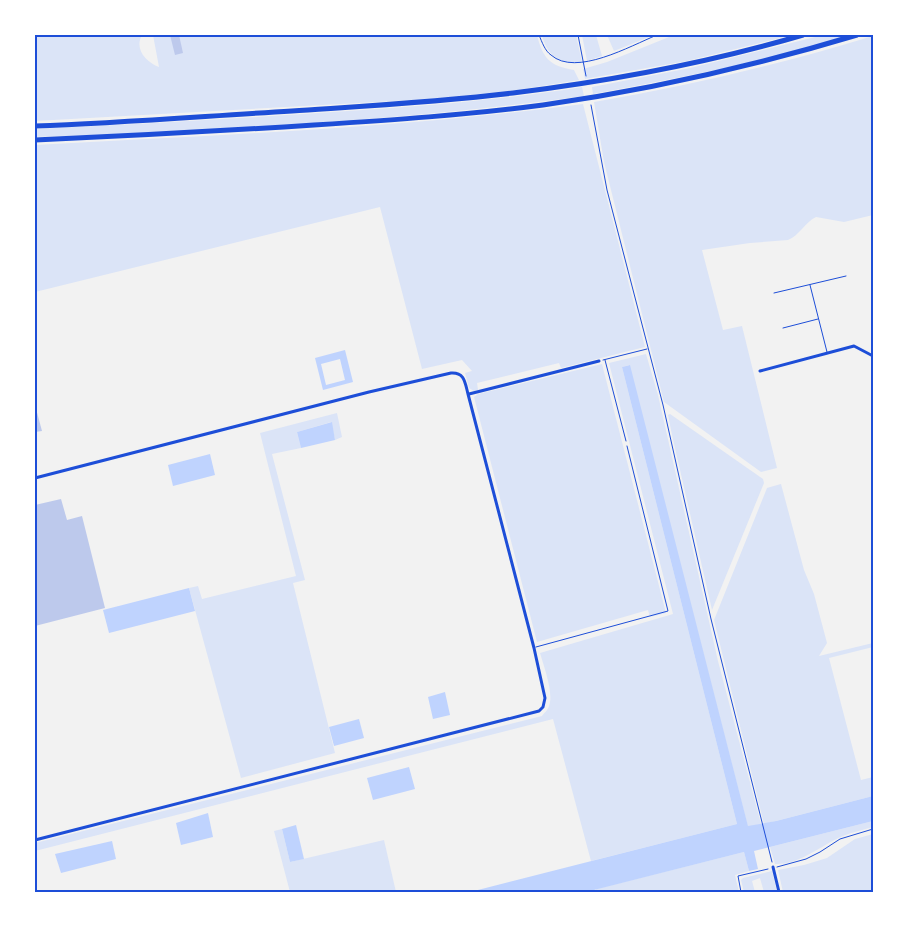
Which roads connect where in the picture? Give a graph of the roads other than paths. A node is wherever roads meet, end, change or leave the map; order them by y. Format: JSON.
{"nodes":[{"id":1,"x":803,"y":35,"type":"edge"},
{"id":2,"x":856,"y":35,"type":"edge"},
{"id":3,"x":35,"y":126,"type":"edge"},
{"id":4,"x":35,"y":140,"type":"edge"},
{"id":5,"x":846,"y":276,"type":"dead end"},
{"id":6,"x":810,"y":285,"type":"junction"},
{"id":7,"x":774,"y":293,"type":"dead end"},
{"id":8,"x":818,"y":319,"type":"junction"},
{"id":9,"x":782,"y":328,"type":"dead end"},
{"id":10,"x":827,"y":353,"type":"junction"},
{"id":11,"x":873,"y":356,"type":"edge"},
{"id":12,"x":599,"y":361,"type":"road end"},
{"id":13,"x":760,"y":371,"type":"dead end"},
{"id":14,"x":468,"y":394,"type":"junction"},
{"id":15,"x":627,"y":446,"type":"road end"},
{"id":16,"x":35,"y":478,"type":"edge"},
{"id":17,"x":534,"y":648,"type":"junction"},
{"id":18,"x":35,"y":840,"type":"edge"},
{"id":19,"x":773,"y":867,"type":"road end"},
{"id":20,"x":779,"y":892,"type":"edge"}],
"edges":[{"from":1,"to":3,"type":"highway"},
{"from":2,"to":4,"type":"highway"},
{"from":5,"to":6,"type":"lane"},
{"from":6,"to":7,"type":"lane"},
{"from":6,"to":8,"type":"lane"},
{"from":8,"to":9,"type":"lane"},
{"from":8,"to":10,"type":"lane"},
{"from":10,"to":11,"type":"street"},
{"from":10,"to":13,"type":"street"},
{"from":12,"to":14,"type":"street"},
{"from":14,"to":16,"type":"street"},
{"from":14,"to":17,"type":"street"},
{"from":15,"to":17,"type":"lane"},
{"from":17,"to":18,"type":"street"},
{"from":19,"to":20,"type":"street"}]}
